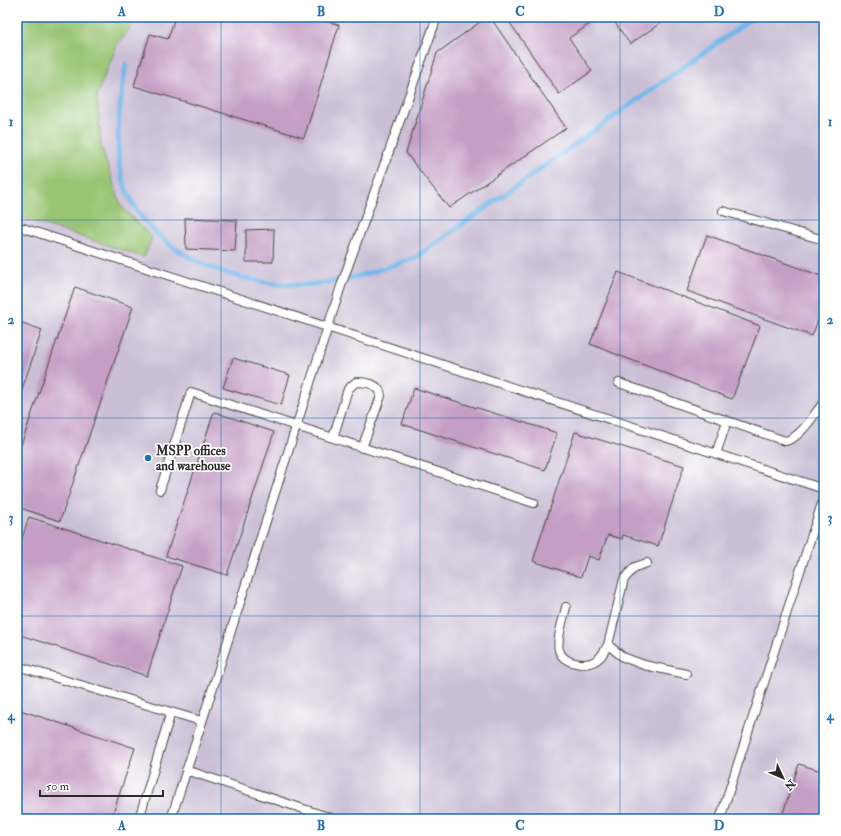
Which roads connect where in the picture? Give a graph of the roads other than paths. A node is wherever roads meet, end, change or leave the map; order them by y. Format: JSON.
{"nodes":[{"id":1,"x":437,"y":17,"type":"edge"},
{"id":2,"x":723,"y":211,"type":"dead end"},
{"id":3,"x":17,"y":226,"type":"edge"},
{"id":4,"x":824,"y":240,"type":"edge"},
{"id":5,"x":328,"y":328,"type":"junction"},
{"id":6,"x":619,"y":383,"type":"dead end"},
{"id":7,"x":824,"y":402,"type":"edge"},
{"id":8,"x":727,"y":421,"type":"junction"},
{"id":9,"x":296,"y":426,"type":"junction"},
{"id":10,"x":333,"y":438,"type":"junction"},
{"id":11,"x":362,"y":448,"type":"junction"},
{"id":12,"x":716,"y":454,"type":"junction"},
{"id":13,"x":160,"y":490,"type":"dead end"},
{"id":14,"x":824,"y":490,"type":"edge"},
{"id":15,"x":824,"y":497,"type":"edge"},
{"id":16,"x":534,"y":503,"type":"dead end"},
{"id":17,"x":647,"y":563,"type":"dead end"},
{"id":18,"x":566,"y":607,"type":"dead end"},
{"id":19,"x":608,"y":645,"type":"junction"},
{"id":20,"x":17,"y":666,"type":"edge"},
{"id":21,"x":686,"y":674,"type":"dead end"},
{"id":22,"x":171,"y":712,"type":"junction"},
{"id":23,"x":202,"y":721,"type":"junction"},
{"id":24,"x":186,"y":770,"type":"junction"},
{"id":25,"x":139,"y":819,"type":"edge"},
{"id":26,"x":171,"y":819,"type":"edge"},
{"id":27,"x":334,"y":819,"type":"edge"},
{"id":28,"x":720,"y":819,"type":"edge"}],
"edges":[{"from":1,"to":5,"type":"lane"},
{"from":2,"to":4,"type":"lane"},
{"from":3,"to":5,"type":"lane"},
{"from":5,"to":9,"type":"lane"},
{"from":5,"to":12,"type":"lane"},
{"from":6,"to":8,"type":"lane"},
{"from":7,"to":8,"type":"lane"},
{"from":8,"to":12,"type":"lane"},
{"from":9,"to":10,"type":"lane"},
{"from":9,"to":13,"type":"lane"},
{"from":9,"to":23,"type":"lane"},
{"from":10,"to":11,"type":"lane"},
{"from":10,"to":11,"type":"lane"},
{"from":11,"to":16,"type":"lane"},
{"from":12,"to":14,"type":"lane"},
{"from":15,"to":28,"type":"lane"},
{"from":17,"to":19,"type":"lane"},
{"from":18,"to":19,"type":"lane"},
{"from":19,"to":21,"type":"lane"},
{"from":20,"to":22,"type":"lane"},
{"from":22,"to":23,"type":"lane"},
{"from":22,"to":25,"type":"lane"},
{"from":23,"to":24,"type":"lane"},
{"from":24,"to":26,"type":"lane"},
{"from":24,"to":27,"type":"lane"}]}
